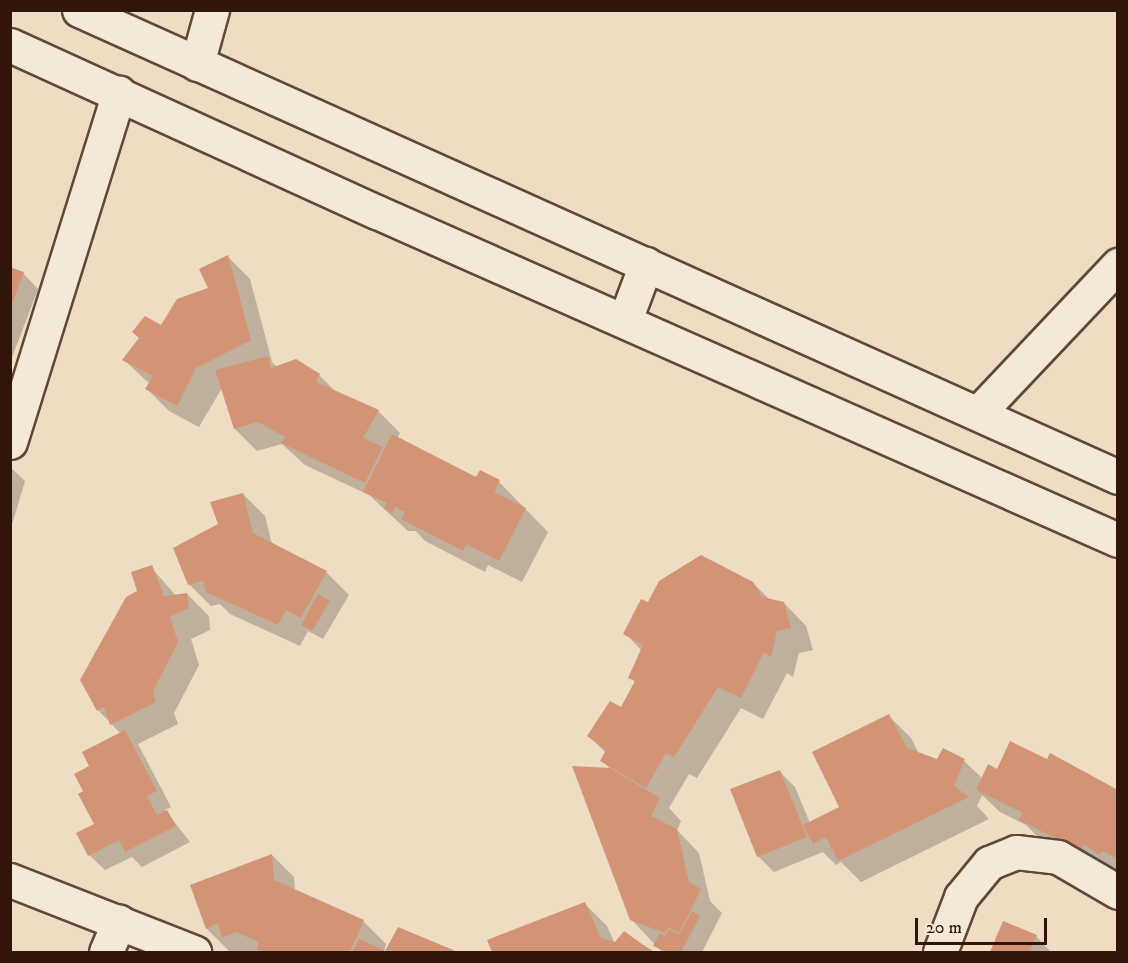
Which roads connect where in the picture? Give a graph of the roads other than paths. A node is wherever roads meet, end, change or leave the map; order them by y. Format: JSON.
{"nodes":[{"id":1,"x":79,"y":10,"type":"edge"},
{"id":2,"x":212,"y":10,"type":"edge"},
{"id":3,"x":10,"y":45,"type":"edge"},
{"id":4,"x":197,"y":64,"type":"junction"},
{"id":5,"x":120,"y":93,"type":"junction"},
{"id":6,"x":646,"y":264,"type":"junction"},
{"id":7,"x":1118,"y":265,"type":"edge"},
{"id":8,"x":625,"y":320,"type":"junction"},
{"id":9,"x":978,"y":413,"type":"junction"},
{"id":10,"x":10,"y":442,"type":"edge"},
{"id":11,"x":1118,"y":477,"type":"edge"},
{"id":12,"x":1118,"y":540,"type":"edge"},
{"id":13,"x":10,"y":880,"type":"edge"},
{"id":14,"x":1118,"y":892,"type":"edge"},
{"id":15,"x":119,"y":922,"type":"junction"},
{"id":16,"x":106,"y":952,"type":"edge"},
{"id":17,"x":194,"y":952,"type":"edge"},
{"id":18,"x":939,"y":952,"type":"edge"}],
"edges":[{"from":1,"to":4,"type":"main road"},
{"from":2,"to":4,"type":"main road"},
{"from":3,"to":5,"type":"main road"},
{"from":4,"to":6,"type":"main road"},
{"from":5,"to":8,"type":"main road"},
{"from":5,"to":10,"type":"main road"},
{"from":6,"to":8,"type":"main road"},
{"from":6,"to":9,"type":"main road"},
{"from":7,"to":9,"type":"main road"},
{"from":8,"to":12,"type":"main road"},
{"from":9,"to":11,"type":"main road"},
{"from":13,"to":15,"type":"main road"},
{"from":14,"to":18,"type":"main road"},
{"from":15,"to":16,"type":"main road"},
{"from":15,"to":17,"type":"main road"}]}
